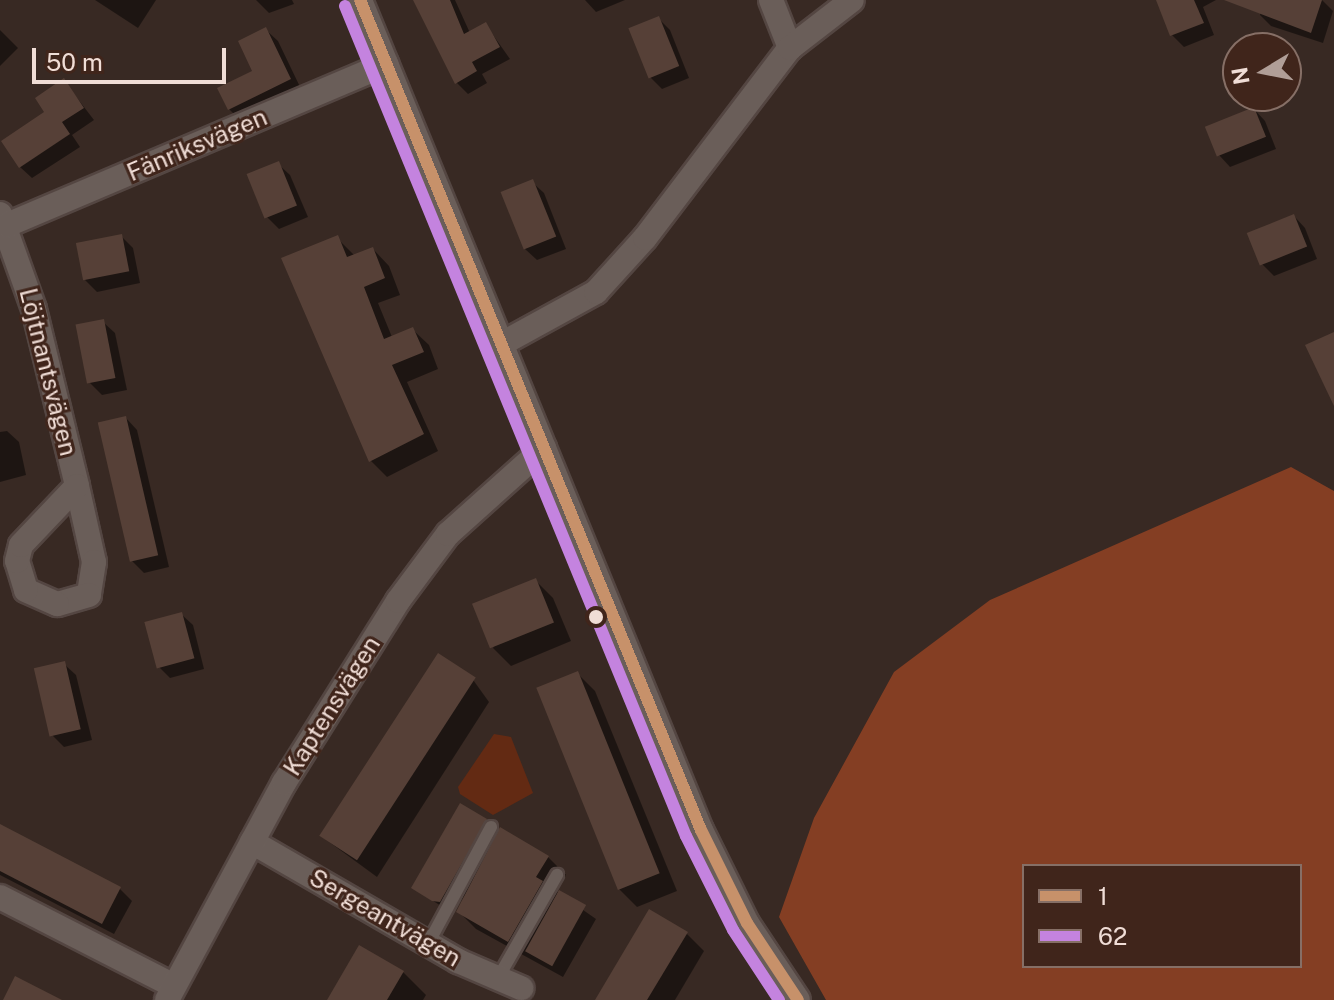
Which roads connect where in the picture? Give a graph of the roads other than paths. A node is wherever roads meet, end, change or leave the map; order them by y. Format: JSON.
{"nodes":[{"id":1,"x":360,"y":0,"type":"edge"},
{"id":2,"x":771,"y":0,"type":"edge"},
{"id":3,"x":852,"y":0,"type":"edge"},
{"id":4,"x":790,"y":48,"type":"junction"},
{"id":5,"x":386,"y":64,"type":"junction"},
{"id":6,"x":4,"y":219,"type":"edge"},
{"id":7,"x":505,"y":342,"type":"junction"},
{"id":8,"x":544,"y":448,"type":"junction"},
{"id":9,"x":77,"y":486,"type":"junction"},
{"id":10,"x":491,"y":827,"type":"dead end"},
{"id":11,"x":252,"y":842,"type":"junction"},
{"id":12,"x":557,"y":875,"type":"dead end"},
{"id":13,"x":0,"y":897,"type":"edge"},
{"id":14,"x":428,"y":944,"type":"junction"},
{"id":15,"x":509,"y":983,"type":"joint"},
{"id":16,"x":170,"y":993,"type":"edge"},
{"id":17,"x":798,"y":1000,"type":"edge"}],
"edges":[{"from":1,"to":5,"type":"street"},
{"from":2,"to":4,"type":"street"},
{"from":3,"to":4,"type":"street"},
{"from":4,"to":7,"type":"street"},
{"from":5,"to":6,"type":"street","name":"Fänriksvägen"},
{"from":5,"to":7,"type":"street"},
{"from":6,"to":9,"type":"street","name":"Löjtnantsvägen"},
{"from":7,"to":8,"type":"street"},
{"from":8,"to":11,"type":"street","name":"Kaptensvägen"},
{"from":8,"to":17,"type":"street"},
{"from":9,"to":9,"type":"street","name":"Löjtnantsvägen"},
{"from":10,"to":14,"type":"lane"},
{"from":11,"to":14,"type":"street","name":"Sergeantvägen"},
{"from":11,"to":16,"type":"street","name":"Kaptensvägen"},
{"from":12,"to":15,"type":"lane"},
{"from":13,"to":16,"type":"street"},
{"from":14,"to":15,"type":"street","name":"Sergeantvägen"}]}
